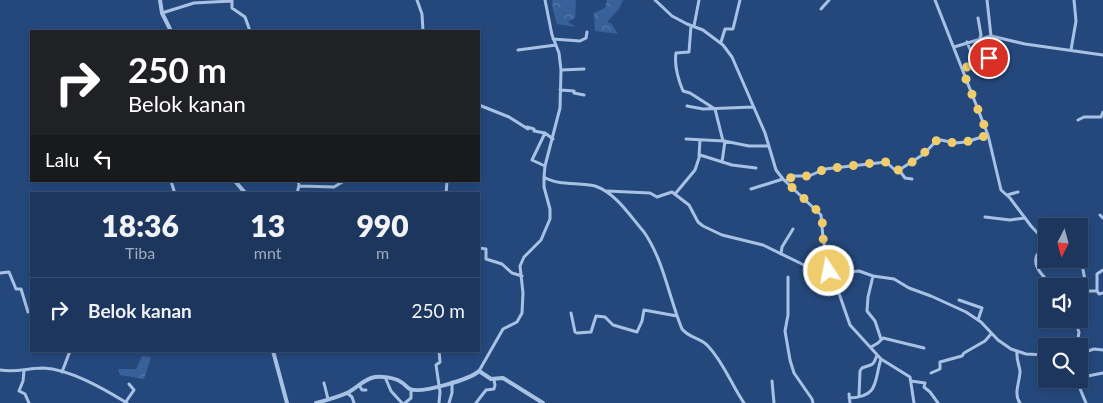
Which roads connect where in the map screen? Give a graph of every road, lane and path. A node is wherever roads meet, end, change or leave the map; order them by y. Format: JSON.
{"nodes":[{"id":1,"x":160,"y":0,"type":"edge"},
{"id":2,"x":417,"y":0,"type":"edge"},
{"id":3,"x":544,"y":0,"type":"edge"},
{"id":4,"x":655,"y":0,"type":"edge"},
{"id":5,"x":699,"y":0,"type":"edge"},
{"id":6,"x":740,"y":0,"type":"edge"},
{"id":7,"x":829,"y":0,"type":"edge"},
{"id":8,"x":935,"y":0,"type":"edge"},
{"id":9,"x":987,"y":0,"type":"edge"},
{"id":10,"x":1074,"y":0,"type":"edge"},
{"id":11,"x":232,"y":1,"type":"edge"},
{"id":12,"x":821,"y":9,"type":"dead end"},
{"id":13,"x":162,"y":13,"type":"junction"},
{"id":14,"x":978,"y":18,"type":"dead end"},
{"id":15,"x":692,"y":26,"type":"junction"},
{"id":16,"x":169,"y":30,"type":"edge"},
{"id":17,"x":250,"y":30,"type":"edge"},
{"id":18,"x":423,"y":30,"type":"edge"},
{"id":19,"x":587,"y":32,"type":"dead end"},
{"id":20,"x":991,"y":36,"type":"junction"},
{"id":21,"x":980,"y":38,"type":"junction"},
{"id":22,"x":553,"y":39,"type":"junction"},
{"id":23,"x":968,"y":42,"type":"junction"},
{"id":24,"x":721,"y":43,"type":"junction"},
{"id":25,"x":556,"y":46,"type":"junction"},
{"id":26,"x":954,"y":47,"type":"junction"},
{"id":27,"x":518,"y":50,"type":"dead end"},
{"id":28,"x":1070,"y":50,"type":"junction"},
{"id":29,"x":1002,"y":52,"type":"dead end"},
{"id":30,"x":1103,"y":55,"type":"edge"},
{"id":31,"x":989,"y":58,"type":"junction"},
{"id":32,"x":976,"y":64,"type":"junction"},
{"id":33,"x":584,"y":69,"type":"dead end"},
{"id":34,"x":962,"y":69,"type":"junction"},
{"id":35,"x":562,"y":70,"type":"junction"},
{"id":36,"x":560,"y":90,"type":"junction"},
{"id":37,"x":584,"y":95,"type":"dead end"},
{"id":38,"x":480,"y":105,"type":"edge"},
{"id":39,"x":687,"y":106,"type":"dead end"},
{"id":40,"x":753,"y":106,"type":"junction"},
{"id":41,"x":715,"y":109,"type":"junction"},
{"id":42,"x":1103,"y":112,"type":"edge"},
{"id":43,"x":1078,"y":120,"type":"dead end"},
{"id":44,"x":545,"y":133,"type":"junction"},
{"id":45,"x":988,"y":135,"type":"junction"},
{"id":46,"x":553,"y":138,"type":"junction"},
{"id":47,"x":686,"y":139,"type":"dead end"},
{"id":48,"x":700,"y":140,"type":"junction"},
{"id":49,"x":724,"y":141,"type":"junction"},
{"id":50,"x":769,"y":146,"type":"junction"},
{"id":51,"x":993,"y":149,"type":"junction"},
{"id":52,"x":699,"y":156,"type":"junction"},
{"id":53,"x":989,"y":158,"type":"dead end"},
{"id":54,"x":722,"y":162,"type":"junction"},
{"id":55,"x":545,"y":166,"type":"junction"},
{"id":56,"x":756,"y":168,"type":"dead end"},
{"id":57,"x":899,"y":170,"type":"junction"},
{"id":58,"x":544,"y":177,"type":"junction"},
{"id":59,"x":912,"y":179,"type":"dead end"},
{"id":60,"x":784,"y":180,"type":"junction"},
{"id":61,"x":237,"y":182,"type":"edge"},
{"id":62,"x":342,"y":182,"type":"edge"},
{"id":63,"x":299,"y":183,"type":"edge"},
{"id":64,"x":752,"y":190,"type":"dead end"},
{"id":65,"x":606,"y":191,"type":"junction"},
{"id":66,"x":244,"y":192,"type":"edge"},
{"id":67,"x":1018,"y":192,"type":"dead end"},
{"id":68,"x":675,"y":194,"type":"junction"},
{"id":69,"x":1007,"y":195,"type":"junction"},
{"id":70,"x":985,"y":217,"type":"dead end"},
{"id":71,"x":1024,"y":218,"type":"junction"},
{"id":72,"x":793,"y":229,"type":"dead end"},
{"id":73,"x":480,"y":248,"type":"edge"},
{"id":74,"x":781,"y":254,"type":"junction"},
{"id":75,"x":1103,"y":270,"type":"edge"},
{"id":76,"x":830,"y":272,"type":"junction"},
{"id":77,"x":0,"y":273,"type":"edge"},
{"id":78,"x":522,"y":276,"type":"junction"},
{"id":79,"x":873,"y":276,"type":"junction"},
{"id":80,"x":788,"y":277,"type":"dead end"},
{"id":81,"x":1045,"y":278,"type":"edge"},
{"id":82,"x":1088,"y":291,"type":"edge"},
{"id":83,"x":1097,"y":291,"type":"junction"},
{"id":84,"x":1103,"y":293,"type":"edge"},
{"id":85,"x":958,"y":300,"type":"dead end"},
{"id":86,"x":30,"y":311,"type":"edge"},
{"id":87,"x":571,"y":313,"type":"dead end"},
{"id":88,"x":677,"y":316,"type":"junction"},
{"id":89,"x":978,"y":320,"type":"junction"},
{"id":90,"x":991,"y":334,"type":"junction"},
{"id":91,"x":881,"y":338,"type":"junction"},
{"id":92,"x":870,"y":347,"type":"junction"},
{"id":93,"x":924,"y":348,"type":"dead end"},
{"id":94,"x":1103,"y":350,"type":"edge"},
{"id":95,"x":1016,"y":351,"type":"junction"},
{"id":96,"x":1088,"y":351,"type":"edge"},
{"id":97,"x":70,"y":352,"type":"edge"},
{"id":98,"x":273,"y":352,"type":"edge"},
{"id":99,"x":439,"y":352,"type":"edge"},
{"id":100,"x":878,"y":355,"type":"junction"},
{"id":101,"x":1038,"y":355,"type":"edge"},
{"id":102,"x":881,"y":359,"type":"junction"},
{"id":103,"x":0,"y":370,"type":"edge"},
{"id":104,"x":24,"y":371,"type":"junction"},
{"id":105,"x":479,"y":371,"type":"junction"},
{"id":106,"x":62,"y":372,"type":"junction"},
{"id":107,"x":1103,"y":373,"type":"edge"},
{"id":108,"x":931,"y":374,"type":"dead end"},
{"id":109,"x":1088,"y":375,"type":"edge"},
{"id":110,"x":385,"y":377,"type":"junction"},
{"id":111,"x":494,"y":380,"type":"junction"},
{"id":112,"x":772,"y":381,"type":"dead end"},
{"id":113,"x":911,"y":381,"type":"junction"},
{"id":114,"x":452,"y":382,"type":"junction"},
{"id":115,"x":324,"y":383,"type":"dead end"},
{"id":116,"x":128,"y":384,"type":"dead end"},
{"id":117,"x":359,"y":385,"type":"junction"},
{"id":118,"x":439,"y":387,"type":"junction"},
{"id":119,"x":1080,"y":388,"type":"edge"},
{"id":120,"x":366,"y":390,"type":"dead end"},
{"id":121,"x":411,"y":390,"type":"junction"},
{"id":122,"x":347,"y":393,"type":"junction"},
{"id":123,"x":859,"y":396,"type":"junction"},
{"id":124,"x":328,"y":399,"type":"junction"},
{"id":125,"x":1085,"y":401,"type":"edge"},
{"id":126,"x":29,"y":403,"type":"edge"},
{"id":127,"x":126,"y":403,"type":"edge"},
{"id":128,"x":287,"y":403,"type":"edge"},
{"id":129,"x":316,"y":403,"type":"edge"},
{"id":130,"x":354,"y":403,"type":"edge"},
{"id":131,"x":404,"y":403,"type":"edge"},
{"id":132,"x":439,"y":403,"type":"edge"},
{"id":133,"x":449,"y":403,"type":"edge"},
{"id":134,"x":476,"y":403,"type":"edge"},
{"id":135,"x":543,"y":403,"type":"edge"},
{"id":136,"x":744,"y":403,"type":"edge"},
{"id":137,"x":774,"y":403,"type":"edge"},
{"id":138,"x":813,"y":403,"type":"edge"},
{"id":139,"x":850,"y":403,"type":"edge"},
{"id":140,"x":914,"y":403,"type":"edge"},
{"id":141,"x":938,"y":403,"type":"edge"},
{"id":142,"x":1020,"y":403,"type":"edge"},
{"id":143,"x":1081,"y":403,"type":"edge"}],
"edges":[{"from":1,"to":13,"type":"street"},
{"from":2,"to":18,"type":"street"},
{"from":3,"to":22,"type":"street"},
{"from":4,"to":15,"type":"street"},
{"from":5,"to":15,"type":"street"},
{"from":6,"to":24,"type":"street"},
{"from":7,"to":12,"type":"street"},
{"from":8,"to":26,"type":"street"},
{"from":9,"to":20,"type":"street"},
{"from":10,"to":28,"type":"street"},
{"from":11,"to":13,"type":"street"},
{"from":11,"to":17,"type":"street"},
{"from":13,"to":16,"type":"street"},
{"from":14,"to":21,"type":"street"},
{"from":15,"to":24,"type":"street"},
{"from":15,"to":41,"type":"street"},
{"from":19,"to":22,"type":"street"},
{"from":20,"to":21,"type":"street"},
{"from":20,"to":28,"type":"street"},
{"from":21,"to":23,"type":"street"},
{"from":21,"to":31,"type":"street"},
{"from":22,"to":25,"type":"street"},
{"from":23,"to":26,"type":"street"},
{"from":23,"to":32,"type":"street"},
{"from":24,"to":40,"type":"street"},
{"from":25,"to":27,"type":"street"},
{"from":25,"to":35,"type":"street"},
{"from":26,"to":34,"type":"street"},
{"from":28,"to":30,"type":"street"},
{"from":29,"to":31,"type":"street"},
{"from":31,"to":32,"type":"street"},
{"from":32,"to":34,"type":"street"},
{"from":33,"to":35,"type":"street"},
{"from":34,"to":45,"type":"street"},
{"from":35,"to":36,"type":"street"},
{"from":36,"to":37,"type":"street"},
{"from":36,"to":46,"type":"street"},
{"from":38,"to":44,"type":"street"},
{"from":39,"to":41,"type":"street"},
{"from":40,"to":41,"type":"street"},
{"from":40,"to":50,"type":"street"},
{"from":41,"to":49,"type":"street"},
{"from":42,"to":43,"type":"street"},
{"from":44,"to":46,"type":"street"},
{"from":44,"to":55,"type":"street"},
{"from":45,"to":51,"type":"street"},
{"from":45,"to":57,"type":"street"},
{"from":46,"to":55,"type":"street"},
{"from":47,"to":48,"type":"street"},
{"from":48,"to":49,"type":"street"},
{"from":48,"to":52,"type":"street"},
{"from":49,"to":50,"type":"street"},
{"from":49,"to":54,"type":"street"},
{"from":50,"to":60,"type":"street"},
{"from":51,"to":53,"type":"street"},
{"from":51,"to":69,"type":"street"},
{"from":52,"to":54,"type":"street"},
{"from":52,"to":68,"type":"street"},
{"from":54,"to":56,"type":"street"},
{"from":55,"to":58,"type":"street"},
{"from":57,"to":59,"type":"street"},
{"from":57,"to":60,"type":"street"},
{"from":58,"to":65,"type":"street"},
{"from":58,"to":78,"type":"street"},
{"from":60,"to":64,"type":"street"},
{"from":60,"to":76,"type":"street"},
{"from":61,"to":66,"type":"street"},
{"from":62,"to":63,"type":"street"},
{"from":65,"to":68,"type":"street"},
{"from":65,"to":88,"type":"street"},
{"from":67,"to":69,"type":"street"},
{"from":68,"to":74,"type":"street"},
{"from":69,"to":71,"type":"street"},
{"from":70,"to":71,"type":"street"},
{"from":71,"to":81,"type":"street"},
{"from":72,"to":74,"type":"street"},
{"from":73,"to":78,"type":"street"},
{"from":74,"to":76,"type":"street"},
{"from":75,"to":83,"type":"street"},
{"from":76,"to":79,"type":"street"},
{"from":76,"to":92,"type":"street"},
{"from":77,"to":86,"type":"street"},
{"from":78,"to":105,"type":"street"},
{"from":79,"to":89,"type":"street"},
{"from":79,"to":91,"type":"street"},
{"from":80,"to":138,"type":"street"},
{"from":82,"to":83,"type":"street"},
{"from":83,"to":84,"type":"street"},
{"from":85,"to":89,"type":"street"},
{"from":87,"to":88,"type":"street"},
{"from":88,"to":136,"type":"street"},
{"from":89,"to":90,"type":"street"},
{"from":90,"to":95,"type":"street"},
{"from":90,"to":108,"type":"street"},
{"from":91,"to":92,"type":"street"},
{"from":91,"to":93,"type":"street"},
{"from":92,"to":100,"type":"street"},
{"from":94,"to":96,"type":"street"},
{"from":95,"to":101,"type":"street"},
{"from":95,"to":142,"type":"street"},
{"from":97,"to":106,"type":"street"},
{"from":98,"to":128,"type":"street"},
{"from":99,"to":118,"type":"street"},
{"from":100,"to":102,"type":"street"},
{"from":100,"to":123,"type":"street"},
{"from":102,"to":113,"type":"street"},
{"from":102,"to":123,"type":"street"},
{"from":103,"to":104,"type":"street"},
{"from":104,"to":106,"type":"street"},
{"from":104,"to":126,"type":"street"},
{"from":105,"to":111,"type":"street"},
{"from":105,"to":114,"type":"street"},
{"from":106,"to":127,"type":"street"},
{"from":107,"to":109,"type":"street"},
{"from":110,"to":117,"type":"street"},
{"from":110,"to":121,"type":"street"},
{"from":110,"to":131,"type":"street"},
{"from":111,"to":134,"type":"street"},
{"from":111,"to":135,"type":"street"},
{"from":112,"to":137,"type":"street"},
{"from":113,"to":140,"type":"street"},
{"from":113,"to":141,"type":"street"},
{"from":114,"to":118,"type":"street"},
{"from":114,"to":133,"type":"street"},
{"from":115,"to":124,"type":"street"},
{"from":116,"to":127,"type":"street"},
{"from":117,"to":120,"type":"street"},
{"from":117,"to":122,"type":"street"},
{"from":118,"to":121,"type":"street"},
{"from":118,"to":132,"type":"street"},
{"from":119,"to":125,"type":"street"},
{"from":121,"to":131,"type":"street"},
{"from":122,"to":124,"type":"street"},
{"from":122,"to":130,"type":"street"},
{"from":123,"to":139,"type":"street"},
{"from":124,"to":129,"type":"street"},
{"from":125,"to":143,"type":"street"}]}
